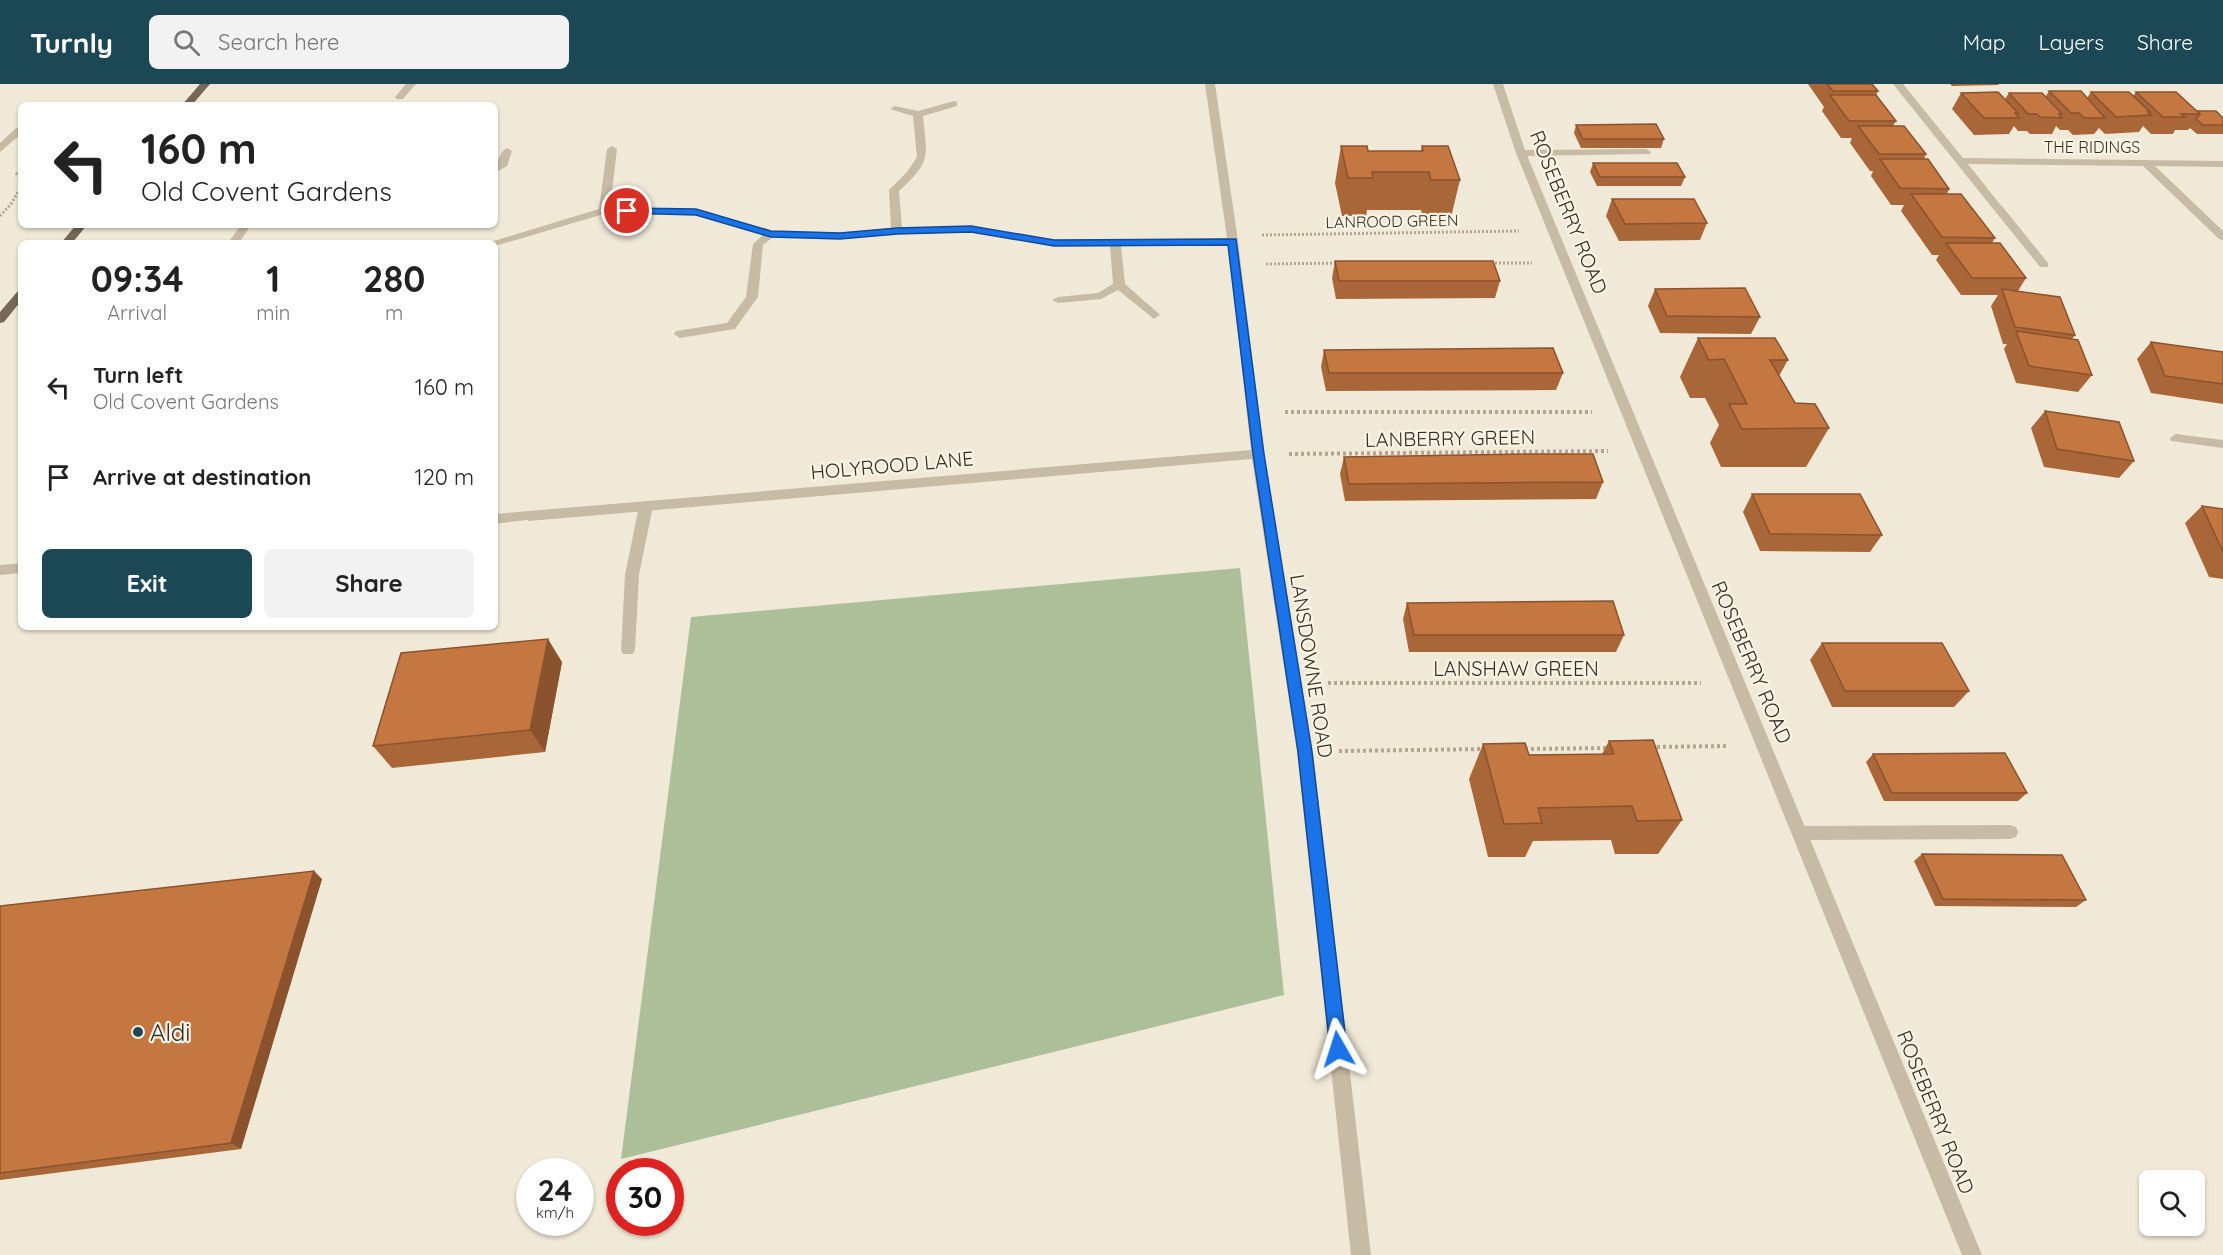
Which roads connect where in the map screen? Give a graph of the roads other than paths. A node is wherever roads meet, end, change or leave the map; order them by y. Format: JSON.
{"nodes":[{"id":1,"x":205,"y":84,"type":"edge"},
{"id":2,"x":411,"y":84,"type":"edge"},
{"id":3,"x":1210,"y":84,"type":"edge"},
{"id":4,"x":1498,"y":84,"type":"edge"},
{"id":5,"x":1898,"y":84,"type":"edge"},
{"id":6,"x":400,"y":97,"type":"dead end"},
{"id":7,"x":190,"y":102,"type":"edge"},
{"id":8,"x":954,"y":104,"type":"dead end"},
{"id":9,"x":895,"y":109,"type":"dead end"},
{"id":10,"x":918,"y":114,"type":"junction"},
{"id":11,"x":0,"y":130,"type":"edge"},
{"id":12,"x":18,"y":130,"type":"edge"},
{"id":13,"x":18,"y":132,"type":"edge"},
{"id":14,"x":0,"y":148,"type":"edge"},
{"id":15,"x":612,"y":149,"type":"dead end"},
{"id":16,"x":507,"y":150,"type":"dead end"},
{"id":17,"x":1646,"y":152,"type":"edge"},
{"id":18,"x":1521,"y":153,"type":"junction"},
{"id":19,"x":1962,"y":161,"type":"junction"},
{"id":20,"x":2146,"y":163,"type":"junction"},
{"id":21,"x":2223,"y":164,"type":"edge"},
{"id":22,"x":498,"y":168,"type":"edge"},
{"id":23,"x":604,"y":211,"type":"junction"},
{"id":24,"x":79,"y":228,"type":"edge"},
{"id":25,"x":897,"y":231,"type":"junction"},
{"id":26,"x":771,"y":234,"type":"junction"},
{"id":27,"x":2223,"y":237,"type":"edge"},
{"id":28,"x":1233,"y":238,"type":"junction"},
{"id":29,"x":69,"y":240,"type":"edge"},
{"id":30,"x":498,"y":241,"type":"edge"},
{"id":31,"x":1115,"y":243,"type":"junction"},
{"id":32,"x":2044,"y":265,"type":"dead end"},
{"id":33,"x":1119,"y":285,"type":"junction"},
{"id":34,"x":18,"y":298,"type":"edge"},
{"id":35,"x":1058,"y":300,"type":"dead end"},
{"id":36,"x":1154,"y":315,"type":"dead end"},
{"id":37,"x":0,"y":319,"type":"edge"},
{"id":38,"x":680,"y":334,"type":"dead end"},
{"id":39,"x":2176,"y":438,"type":"dead end"},
{"id":40,"x":2223,"y":444,"type":"edge"},
{"id":41,"x":1258,"y":454,"type":"junction"},
{"id":42,"x":646,"y":506,"type":"junction"},
{"id":43,"x":498,"y":519,"type":"edge"},
{"id":44,"x":18,"y":568,"type":"edge"},
{"id":45,"x":0,"y":570,"type":"edge"},
{"id":46,"x":628,"y":650,"type":"dead end"},
{"id":47,"x":2010,"y":832,"type":"dead end"},
{"id":48,"x":1801,"y":833,"type":"junction"},
{"id":49,"x":1361,"y":1255,"type":"edge"},
{"id":50,"x":1972,"y":1255,"type":"edge"}],
"edges":[{"from":1,"to":7,"type":"main road"},
{"from":2,"to":6,"type":"street"},
{"from":3,"to":28,"type":"street","name":"LANSDOWNE ROAD"},
{"from":4,"to":18,"type":"street","name":"ROSEBERRY ROAD"},
{"from":5,"to":19,"type":"street"},
{"from":8,"to":10,"type":"street"},
{"from":9,"to":10,"type":"street"},
{"from":10,"to":25,"type":"street"},
{"from":11,"to":12,"type":"street"},
{"from":13,"to":14,"type":"street"},
{"from":15,"to":23,"type":"street"},
{"from":16,"to":22,"type":"street"},
{"from":17,"to":18,"type":"street"},
{"from":18,"to":48,"type":"street","name":"ROSEBERRY ROAD"},
{"from":19,"to":20,"type":"street","name":"THE RIDINGS"},
{"from":19,"to":32,"type":"street"},
{"from":20,"to":21,"type":"street","name":"THE RIDINGS"},
{"from":20,"to":27,"type":"street"},
{"from":23,"to":26,"type":"street"},
{"from":23,"to":30,"type":"street"},
{"from":24,"to":29,"type":"main road"},
{"from":25,"to":26,"type":"street"},
{"from":25,"to":31,"type":"street"},
{"from":26,"to":38,"type":"street"},
{"from":28,"to":31,"type":"street"},
{"from":28,"to":41,"type":"street","name":"LANSDOWNE ROAD"},
{"from":31,"to":33,"type":"street"},
{"from":33,"to":35,"type":"street"},
{"from":33,"to":36,"type":"street"},
{"from":34,"to":37,"type":"main road"},
{"from":39,"to":40,"type":"street"},
{"from":41,"to":42,"type":"street","name":"HOLYROOD LANE"},
{"from":41,"to":49,"type":"street","name":"LANSDOWNE ROAD"},
{"from":42,"to":43,"type":"street","name":"HOLYROOD LANE"},
{"from":42,"to":46,"type":"street"},
{"from":44,"to":45,"type":"street"},
{"from":47,"to":48,"type":"street"},
{"from":48,"to":50,"type":"street","name":"ROSEBERRY ROAD"}]}
